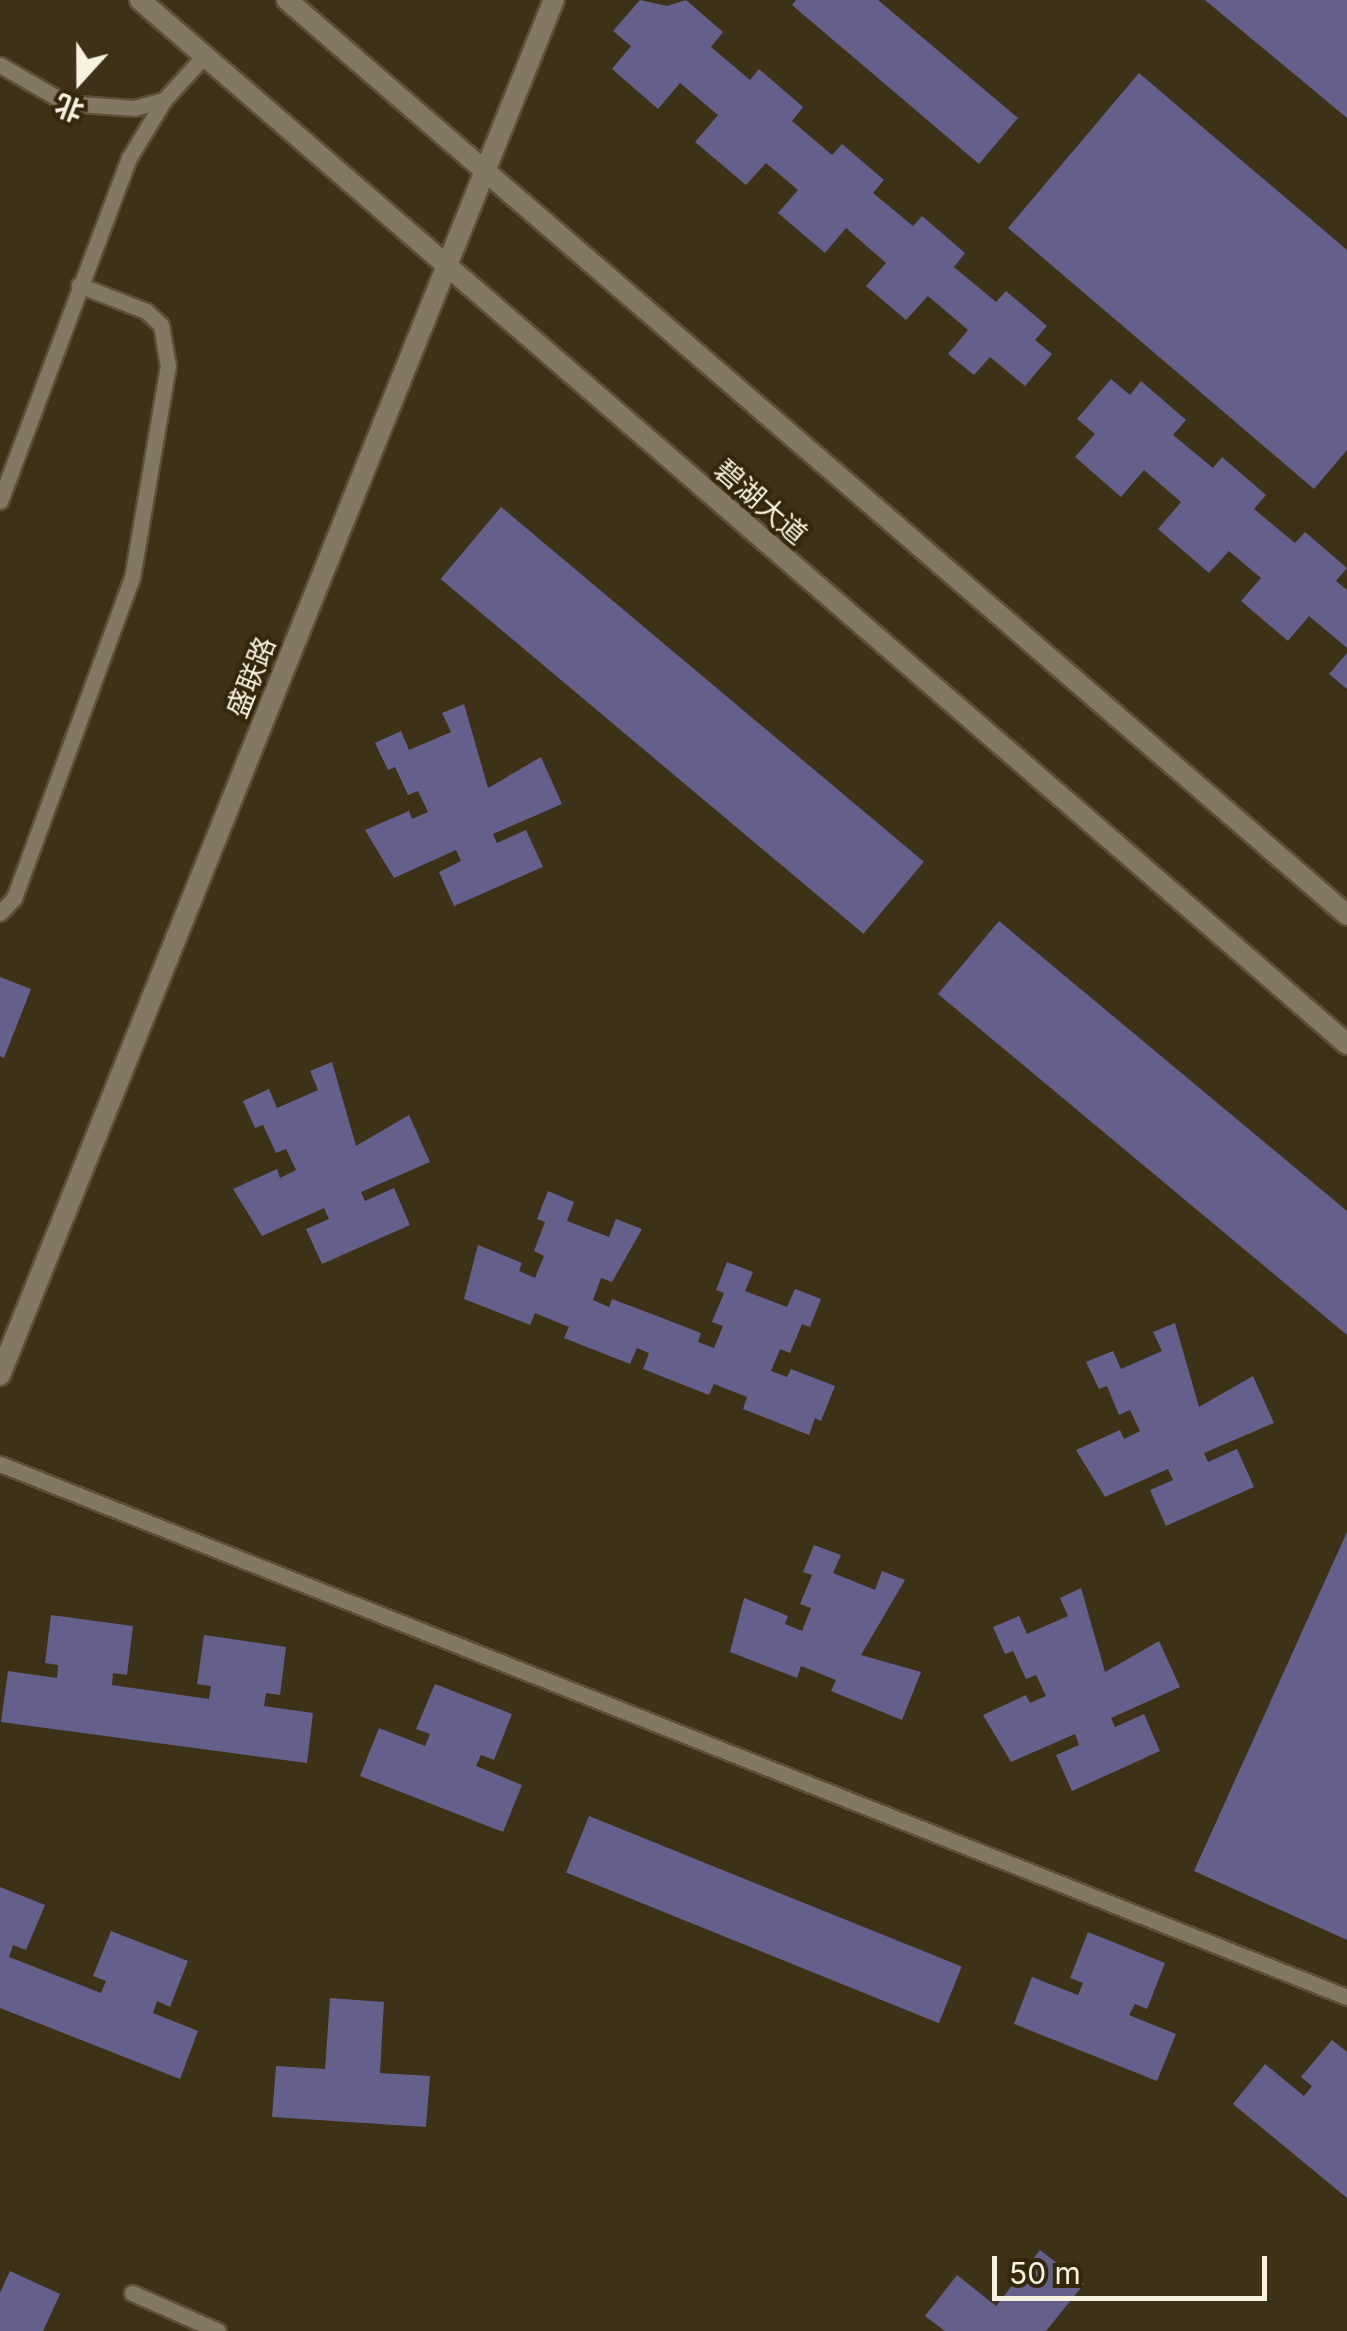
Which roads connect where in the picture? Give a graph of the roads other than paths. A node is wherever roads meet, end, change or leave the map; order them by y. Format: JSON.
{"nodes":[{"id":1,"x":140,"y":0,"type":"edge"},
{"id":2,"x":287,"y":0,"type":"edge"},
{"id":3,"x":554,"y":0,"type":"edge"},
{"id":4,"x":204,"y":56,"type":"junction"},
{"id":5,"x":0,"y":65,"type":"edge"},
{"id":6,"x":164,"y":100,"type":"junction"},
{"id":7,"x":485,"y":171,"type":"junction"},
{"id":8,"x":447,"y":266,"type":"junction"},
{"id":9,"x":79,"y":285,"type":"junction"},
{"id":10,"x":0,"y":501,"type":"edge"},
{"id":11,"x":0,"y":912,"type":"edge"},
{"id":12,"x":1347,"y":914,"type":"edge"},
{"id":13,"x":1347,"y":1044,"type":"edge"},
{"id":14,"x":0,"y":1376,"type":"edge"},
{"id":15,"x":0,"y":1464,"type":"edge"},
{"id":16,"x":1347,"y":1997,"type":"edge"},
{"id":17,"x":132,"y":2293,"type":"dead end"},
{"id":18,"x":218,"y":2331,"type":"edge"}],
"edges":[{"from":1,"to":4,"type":"street","name":"碧湖大道"},
{"from":2,"to":7,"type":"street"},
{"from":3,"to":7,"type":"street","name":"盛联路"},
{"from":4,"to":6,"type":"lane"},
{"from":4,"to":8,"type":"street","name":"碧湖大道"},
{"from":5,"to":6,"type":"lane"},
{"from":6,"to":9,"type":"lane"},
{"from":7,"to":8,"type":"street","name":"盛联路"},
{"from":7,"to":12,"type":"street"},
{"from":8,"to":13,"type":"street","name":"碧湖大道"},
{"from":8,"to":14,"type":"street","name":"盛联路"},
{"from":9,"to":10,"type":"lane"},
{"from":9,"to":11,"type":"lane"},
{"from":15,"to":16,"type":"lane"},
{"from":17,"to":18,"type":"lane"}]}
